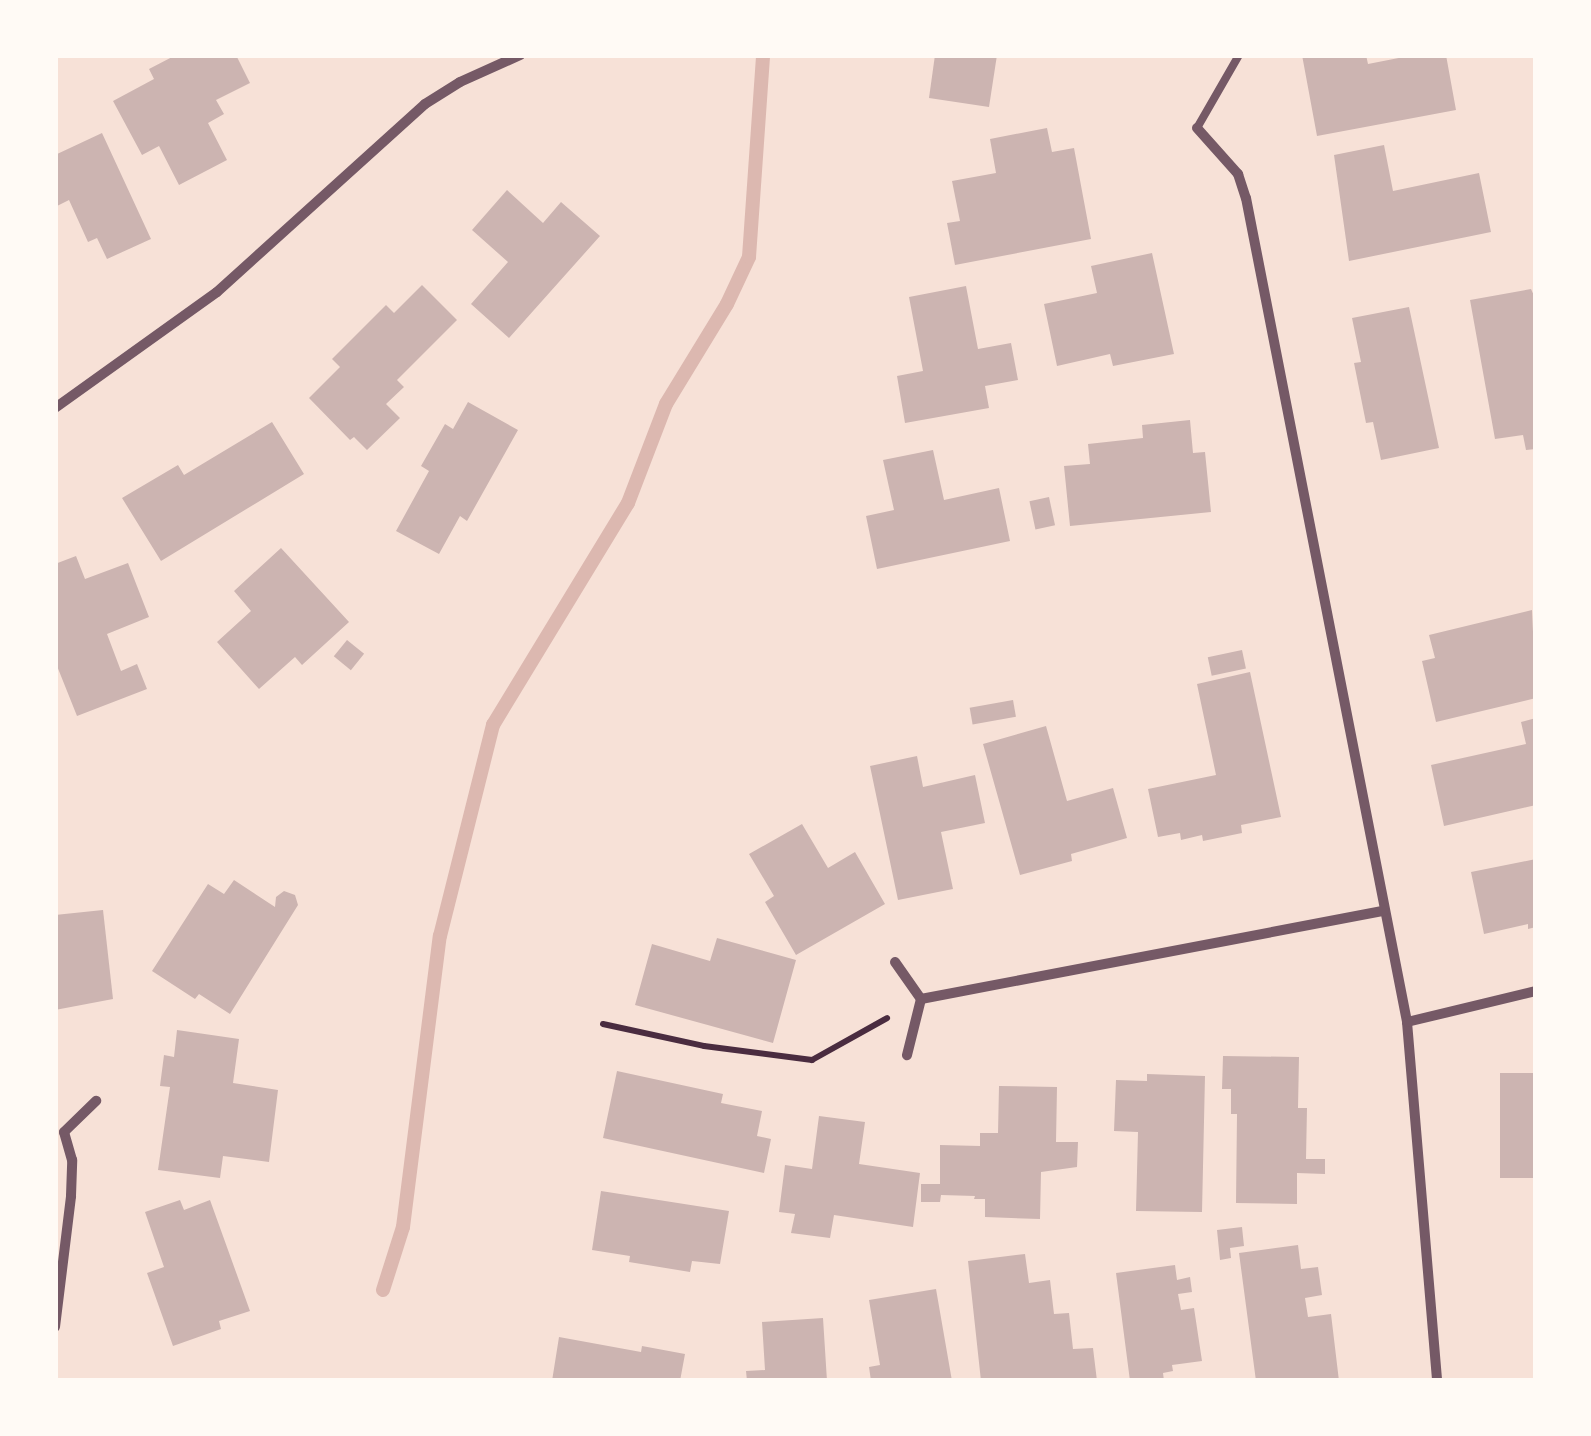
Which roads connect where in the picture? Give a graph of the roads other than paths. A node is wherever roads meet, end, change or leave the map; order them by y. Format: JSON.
{"nodes":[{"id":1,"x":520,"y":55,"type":"edge"},
{"id":2,"x":1239,"y":55,"type":"edge"},
{"id":3,"x":1197,"y":128,"type":"joint"},
{"id":4,"x":55,"y":408,"type":"edge"},
{"id":5,"x":1384,"y":911,"type":"junction"},
{"id":6,"x":895,"y":962,"type":"dead end"},
{"id":7,"x":1536,"y":991,"type":"edge"},
{"id":8,"x":921,"y":1000,"type":"junction"},
{"id":9,"x":1407,"y":1022,"type":"junction"},
{"id":10,"x":907,"y":1055,"type":"dead end"},
{"id":11,"x":96,"y":1101,"type":"dead end"},
{"id":12,"x":60,"y":1130,"type":"edge"},
{"id":13,"x":55,"y":1328,"type":"edge"},
{"id":14,"x":1437,"y":1381,"type":"edge"}],
"edges":[{"from":1,"to":4,"type":"street"},
{"from":2,"to":3,"type":"lane"},
{"from":3,"to":5,"type":"street"},
{"from":5,"to":8,"type":"street"},
{"from":5,"to":9,"type":"street"},
{"from":6,"to":8,"type":"street"},
{"from":7,"to":9,"type":"street"},
{"from":8,"to":10,"type":"street"},
{"from":9,"to":14,"type":"street"},
{"from":11,"to":12,"type":"street"},
{"from":12,"to":13,"type":"street"}]}
